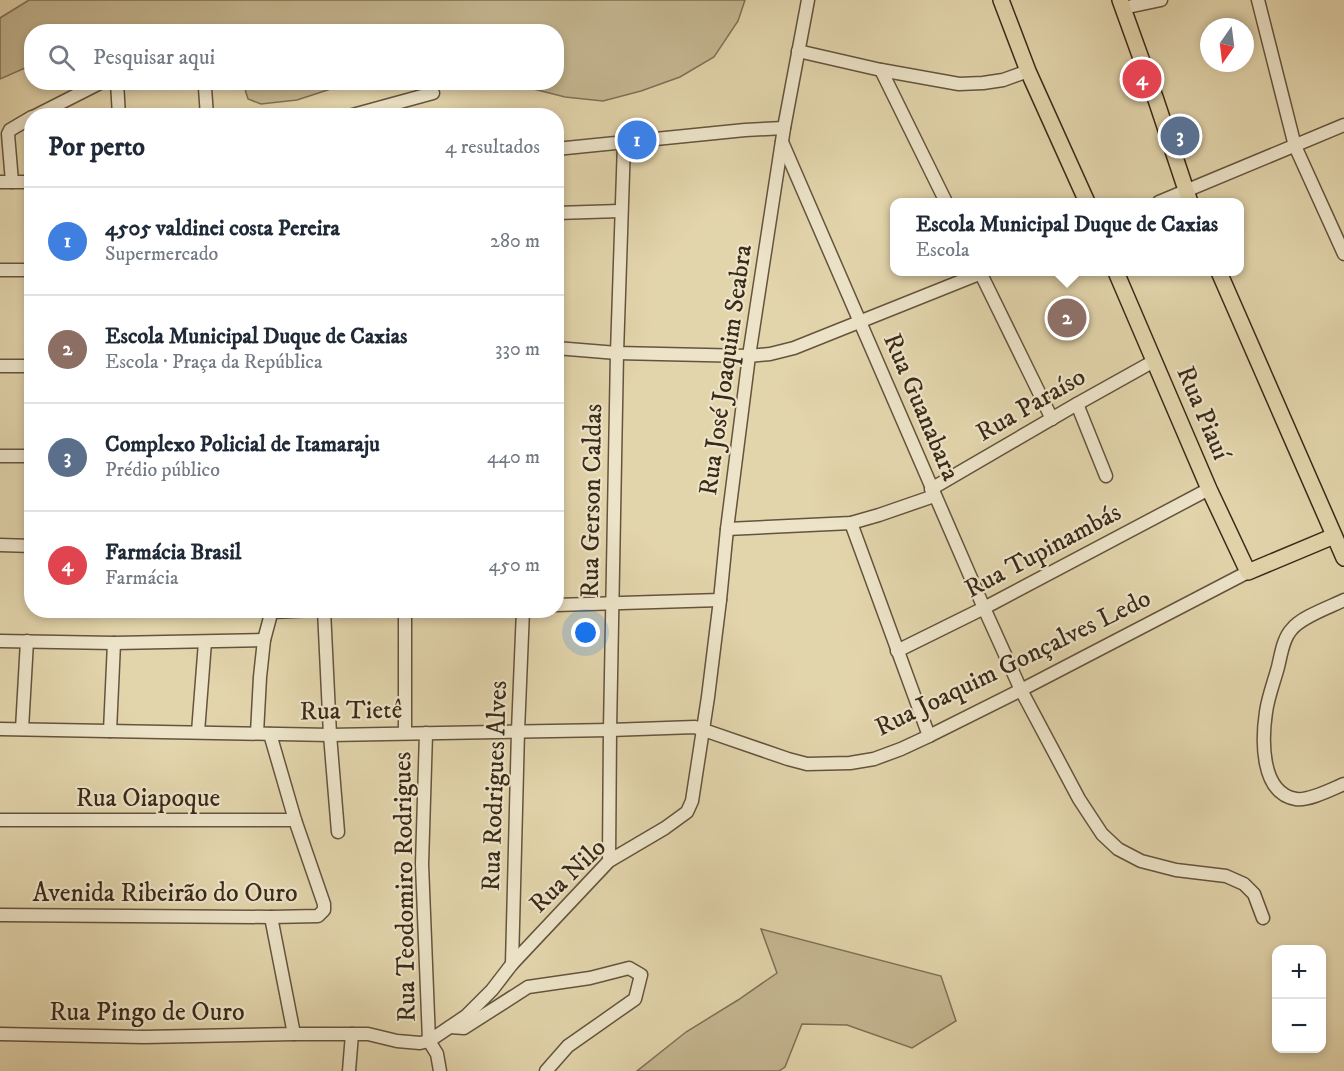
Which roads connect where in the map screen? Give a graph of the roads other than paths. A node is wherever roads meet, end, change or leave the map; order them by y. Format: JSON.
{"nodes":[{"id":1,"x":807,"y":0,"type":"edge"},
{"id":2,"x":1001,"y":0,"type":"edge"},
{"id":3,"x":1161,"y":0,"type":"edge"},
{"id":4,"x":1258,"y":0,"type":"edge"},
{"id":5,"x":1121,"y":4,"type":"edge"},
{"id":6,"x":798,"y":51,"type":"junction"},
{"id":7,"x":881,"y":70,"type":"junction"},
{"id":8,"x":1028,"y":71,"type":"junction"},
{"id":9,"x":86,"y":90,"type":"edge"},
{"id":10,"x":117,"y":90,"type":"edge"},
{"id":11,"x":205,"y":90,"type":"edge"},
{"id":12,"x":433,"y":93,"type":"dead end"},
{"id":13,"x":49,"y":108,"type":"edge"},
{"id":14,"x":119,"y":108,"type":"edge"},
{"id":15,"x":206,"y":108,"type":"edge"},
{"id":16,"x":378,"y":108,"type":"edge"},
{"id":17,"x":24,"y":121,"type":"edge"},
{"id":18,"x":1344,"y":126,"type":"edge"},
{"id":19,"x":784,"y":128,"type":"junction"},
{"id":20,"x":782,"y":141,"type":"junction"},
{"id":21,"x":624,"y":143,"type":"junction"},
{"id":22,"x":1295,"y":146,"type":"junction"},
{"id":23,"x":564,"y":148,"type":"edge"},
{"id":24,"x":6,"y":182,"type":"edge"},
{"id":25,"x":24,"y":182,"type":"edge"},
{"id":26,"x":1187,"y":197,"type":"edge"},
{"id":27,"x":944,"y":198,"type":"edge"},
{"id":28,"x":1085,"y":198,"type":"edge"},
{"id":29,"x":620,"y":211,"type":"junction"},
{"id":30,"x":564,"y":213,"type":"edge"},
{"id":31,"x":1344,"y":254,"type":"edge"},
{"id":32,"x":0,"y":270,"type":"edge"},
{"id":33,"x":24,"y":270,"type":"edge"},
{"id":34,"x":971,"y":276,"type":"edge"},
{"id":35,"x":983,"y":276,"type":"edge"},
{"id":36,"x":1118,"y":276,"type":"edge"},
{"id":37,"x":1221,"y":276,"type":"edge"},
{"id":38,"x":860,"y":322,"type":"junction"},
{"id":39,"x":564,"y":349,"type":"edge"},
{"id":40,"x":617,"y":353,"type":"junction"},
{"id":41,"x":749,"y":356,"type":"junction"},
{"id":42,"x":1154,"y":361,"type":"junction"},
{"id":43,"x":0,"y":366,"type":"edge"},
{"id":44,"x":24,"y":366,"type":"edge"},
{"id":45,"x":1077,"y":404,"type":"junction"},
{"id":46,"x":1052,"y":419,"type":"junction"},
{"id":47,"x":0,"y":456,"type":"edge"},
{"id":48,"x":24,"y":456,"type":"edge"},
{"id":49,"x":1106,"y":476,"type":"dead end"},
{"id":50,"x":1209,"y":489,"type":"junction"},
{"id":51,"x":933,"y":492,"type":"junction"},
{"id":52,"x":851,"y":523,"type":"junction"},
{"id":53,"x":727,"y":529,"type":"junction"},
{"id":54,"x":1339,"y":536,"type":"edge"},
{"id":55,"x":0,"y":545,"type":"edge"},
{"id":56,"x":24,"y":546,"type":"edge"},
{"id":57,"x":1344,"y":558,"type":"edge"},
{"id":58,"x":1248,"y":572,"type":"junction"},
{"id":59,"x":720,"y":600,"type":"junction"},
{"id":60,"x":1344,"y":601,"type":"edge"},
{"id":61,"x":613,"y":603,"type":"junction"},
{"id":62,"x":564,"y":605,"type":"edge"},
{"id":63,"x":984,"y":608,"type":"junction"},
{"id":64,"x":270,"y":618,"type":"edge"},
{"id":65,"x":324,"y":618,"type":"edge"},
{"id":66,"x":405,"y":618,"type":"edge"},
{"id":67,"x":524,"y":618,"type":"edge"},
{"id":68,"x":264,"y":640,"type":"junction"},
{"id":69,"x":0,"y":641,"type":"edge"},
{"id":70,"x":27,"y":641,"type":"junction"},
{"id":71,"x":205,"y":642,"type":"junction"},
{"id":72,"x":114,"y":643,"type":"junction"},
{"id":73,"x":897,"y":651,"type":"junction"},
{"id":74,"x":1022,"y":690,"type":"junction"},
{"id":75,"x":708,"y":697,"type":"joint"},
{"id":76,"x":0,"y":729,"type":"edge"},
{"id":77,"x":22,"y":729,"type":"junction"},
{"id":78,"x":703,"y":729,"type":"junction"},
{"id":79,"x":610,"y":730,"type":"junction"},
{"id":80,"x":110,"y":731,"type":"junction"},
{"id":81,"x":198,"y":732,"type":"junction"},
{"id":82,"x":518,"y":732,"type":"junction"},
{"id":83,"x":405,"y":733,"type":"junction"},
{"id":84,"x":426,"y":733,"type":"junction"},
{"id":85,"x":257,"y":734,"type":"junction"},
{"id":86,"x":270,"y":734,"type":"junction"},
{"id":87,"x":330,"y":735,"type":"junction"},
{"id":88,"x":929,"y":736,"type":"junction"},
{"id":89,"x":1344,"y":784,"type":"edge"},
{"id":90,"x":0,"y":820,"type":"edge"},
{"id":91,"x":295,"y":820,"type":"junction"},
{"id":92,"x":338,"y":832,"type":"dead end"},
{"id":93,"x":609,"y":861,"type":"junction"},
{"id":94,"x":0,"y":915,"type":"edge"},
{"id":95,"x":271,"y":917,"type":"junction"},
{"id":96,"x":1263,"y":918,"type":"dead end"},
{"id":97,"x":512,"y":964,"type":"junction"},
{"id":98,"x":450,"y":1027,"type":"junction"},
{"id":99,"x":0,"y":1034,"type":"edge"},
{"id":100,"x":294,"y":1034,"type":"junction"},
{"id":101,"x":352,"y":1034,"type":"junction"},
{"id":102,"x":429,"y":1041,"type":"junction"},
{"id":103,"x":348,"y":1071,"type":"edge"},
{"id":104,"x":440,"y":1071,"type":"edge"},
{"id":105,"x":546,"y":1071,"type":"edge"}],
"edges":[{"from":1,"to":6,"type":"street","name":"Rua José Joaquim Seabra"},
{"from":2,"to":8,"type":"main road"},
{"from":3,"to":5,"type":"street"},
{"from":4,"to":22,"type":"street"},
{"from":5,"to":26,"type":"main road"},
{"from":6,"to":7,"type":"street"},
{"from":6,"to":19,"type":"street","name":"Rua José Joaquim Seabra"},
{"from":7,"to":8,"type":"street"},
{"from":7,"to":27,"type":"street"},
{"from":8,"to":28,"type":"main road"},
{"from":9,"to":13,"type":"street"},
{"from":10,"to":14,"type":"street"},
{"from":11,"to":15,"type":"street"},
{"from":12,"to":16,"type":"street"},
{"from":17,"to":24,"type":"street"},
{"from":18,"to":22,"type":"street"},
{"from":19,"to":20,"type":"street","name":"Rua José Joaquim Seabra"},
{"from":19,"to":21,"type":"street"},
{"from":20,"to":38,"type":"street","name":"Rua Guanabara"},
{"from":20,"to":41,"type":"street","name":"Rua José Joaquim Seabra"},
{"from":21,"to":23,"type":"street"},
{"from":21,"to":29,"type":"street","name":"Rua Gerson Caldas"},
{"from":22,"to":26,"type":"street"},
{"from":22,"to":31,"type":"street"},
{"from":24,"to":25,"type":"street"},
{"from":29,"to":30,"type":"street"},
{"from":29,"to":40,"type":"street","name":"Rua Gerson Caldas"},
{"from":32,"to":33,"type":"street"},
{"from":34,"to":38,"type":"street"},
{"from":35,"to":46,"type":"street"},
{"from":36,"to":42,"type":"main road","name":"Rua Piauí"},
{"from":37,"to":54,"type":"main road"},
{"from":38,"to":41,"type":"street"},
{"from":38,"to":51,"type":"street","name":"Rua Guanabara"},
{"from":39,"to":40,"type":"street"},
{"from":40,"to":41,"type":"street"},
{"from":40,"to":61,"type":"street","name":"Rua Gerson Caldas"},
{"from":41,"to":53,"type":"street","name":"Rua José Joaquim Seabra"},
{"from":42,"to":45,"type":"street","name":"Rua Paraíso"},
{"from":42,"to":50,"type":"main road","name":"Rua Piauí"},
{"from":43,"to":44,"type":"street"},
{"from":45,"to":46,"type":"street","name":"Rua Paraíso"},
{"from":45,"to":49,"type":"street"},
{"from":46,"to":51,"type":"street","name":"Rua Paraíso"},
{"from":47,"to":48,"type":"street"},
{"from":50,"to":58,"type":"main road","name":"Rua Piauí"},
{"from":50,"to":63,"type":"street","name":"Rua Tupinambás"},
{"from":51,"to":52,"type":"street","name":"Rua Paraíso"},
{"from":51,"to":63,"type":"street","name":"Rua Guanabara"},
{"from":52,"to":53,"type":"street","name":"Rua Paraíso"},
{"from":52,"to":73,"type":"street"},
{"from":53,"to":59,"type":"street","name":"Rua José Joaquim Seabra"},
{"from":54,"to":57,"type":"main road"},
{"from":54,"to":58,"type":"main road","name":"Rua Joaquim Gonçalves Ledo"},
{"from":55,"to":56,"type":"street"},
{"from":58,"to":74,"type":"street","name":"Rua Joaquim Gonçalves Ledo"},
{"from":59,"to":61,"type":"street"},
{"from":59,"to":75,"type":"street","name":"Rua José Joaquim Seabra"},
{"from":60,"to":89,"type":"street"},
{"from":61,"to":62,"type":"street"},
{"from":61,"to":79,"type":"street","name":"Rua Gerson Caldas"},
{"from":63,"to":73,"type":"street","name":"Rua Tupinambás"},
{"from":63,"to":74,"type":"street","name":"Rua Guanabara"},
{"from":64,"to":68,"type":"street"},
{"from":65,"to":87,"type":"street"},
{"from":66,"to":83,"type":"street"},
{"from":67,"to":82,"type":"street","name":"Rua Rodrigues Alves"},
{"from":68,"to":71,"type":"street"},
{"from":68,"to":85,"type":"street"},
{"from":69,"to":70,"type":"street"},
{"from":70,"to":72,"type":"street"},
{"from":70,"to":77,"type":"street"},
{"from":71,"to":72,"type":"street"},
{"from":71,"to":81,"type":"street"},
{"from":72,"to":80,"type":"street"},
{"from":73,"to":88,"type":"street"},
{"from":74,"to":88,"type":"street","name":"Rua Joaquim Gonçalves Ledo"},
{"from":74,"to":96,"type":"street","name":"Rua Guanabara"},
{"from":75,"to":78,"type":"street","name":"Rua Nilo"},
{"from":76,"to":77,"type":"street","name":"Rua Tietê"},
{"from":77,"to":80,"type":"street","name":"Rua Tietê"},
{"from":78,"to":79,"type":"street","name":"Rua Tietê"},
{"from":78,"to":88,"type":"street","name":"Rua Joaquim Gonçalves Ledo"},
{"from":78,"to":93,"type":"street","name":"Rua Nilo"},
{"from":79,"to":82,"type":"street","name":"Rua Tietê"},
{"from":79,"to":93,"type":"street","name":"Rua Gerson Caldas"},
{"from":80,"to":81,"type":"street","name":"Rua Tietê"},
{"from":81,"to":85,"type":"street","name":"Rua Tietê"},
{"from":82,"to":84,"type":"street","name":"Rua Tietê"},
{"from":82,"to":97,"type":"street","name":"Rua Rodrigues Alves"},
{"from":83,"to":84,"type":"street","name":"Rua Tietê"},
{"from":83,"to":87,"type":"street","name":"Rua Tietê"},
{"from":84,"to":102,"type":"street","name":"Rua Teodomiro Rodrigues"},
{"from":85,"to":86,"type":"street","name":"Rua Tietê"},
{"from":86,"to":87,"type":"street","name":"Rua Tietê"},
{"from":86,"to":91,"type":"street","name":"Avenida Ribeirão do Ouro"},
{"from":87,"to":92,"type":"street"},
{"from":90,"to":91,"type":"street","name":"Rua Oiapoque"},
{"from":91,"to":95,"type":"street","name":"Avenida Ribeirão do Ouro"},
{"from":93,"to":97,"type":"street","name":"Rua Nilo"},
{"from":94,"to":95,"type":"street","name":"Avenida Ribeirão do Ouro"},
{"from":95,"to":100,"type":"street"},
{"from":97,"to":98,"type":"street","name":"Rua Nilo"},
{"from":98,"to":102,"type":"street","name":"Rua Nilo"},
{"from":98,"to":105,"type":"street"},
{"from":99,"to":100,"type":"street","name":"Rua Pingo de Ouro"},
{"from":100,"to":101,"type":"street","name":"Rua Pingo de Ouro"},
{"from":101,"to":102,"type":"street","name":"Rua Pingo de Ouro"},
{"from":101,"to":103,"type":"street"},
{"from":102,"to":104,"type":"street","name":"Rua Teodomiro Rodrigues"}]}
